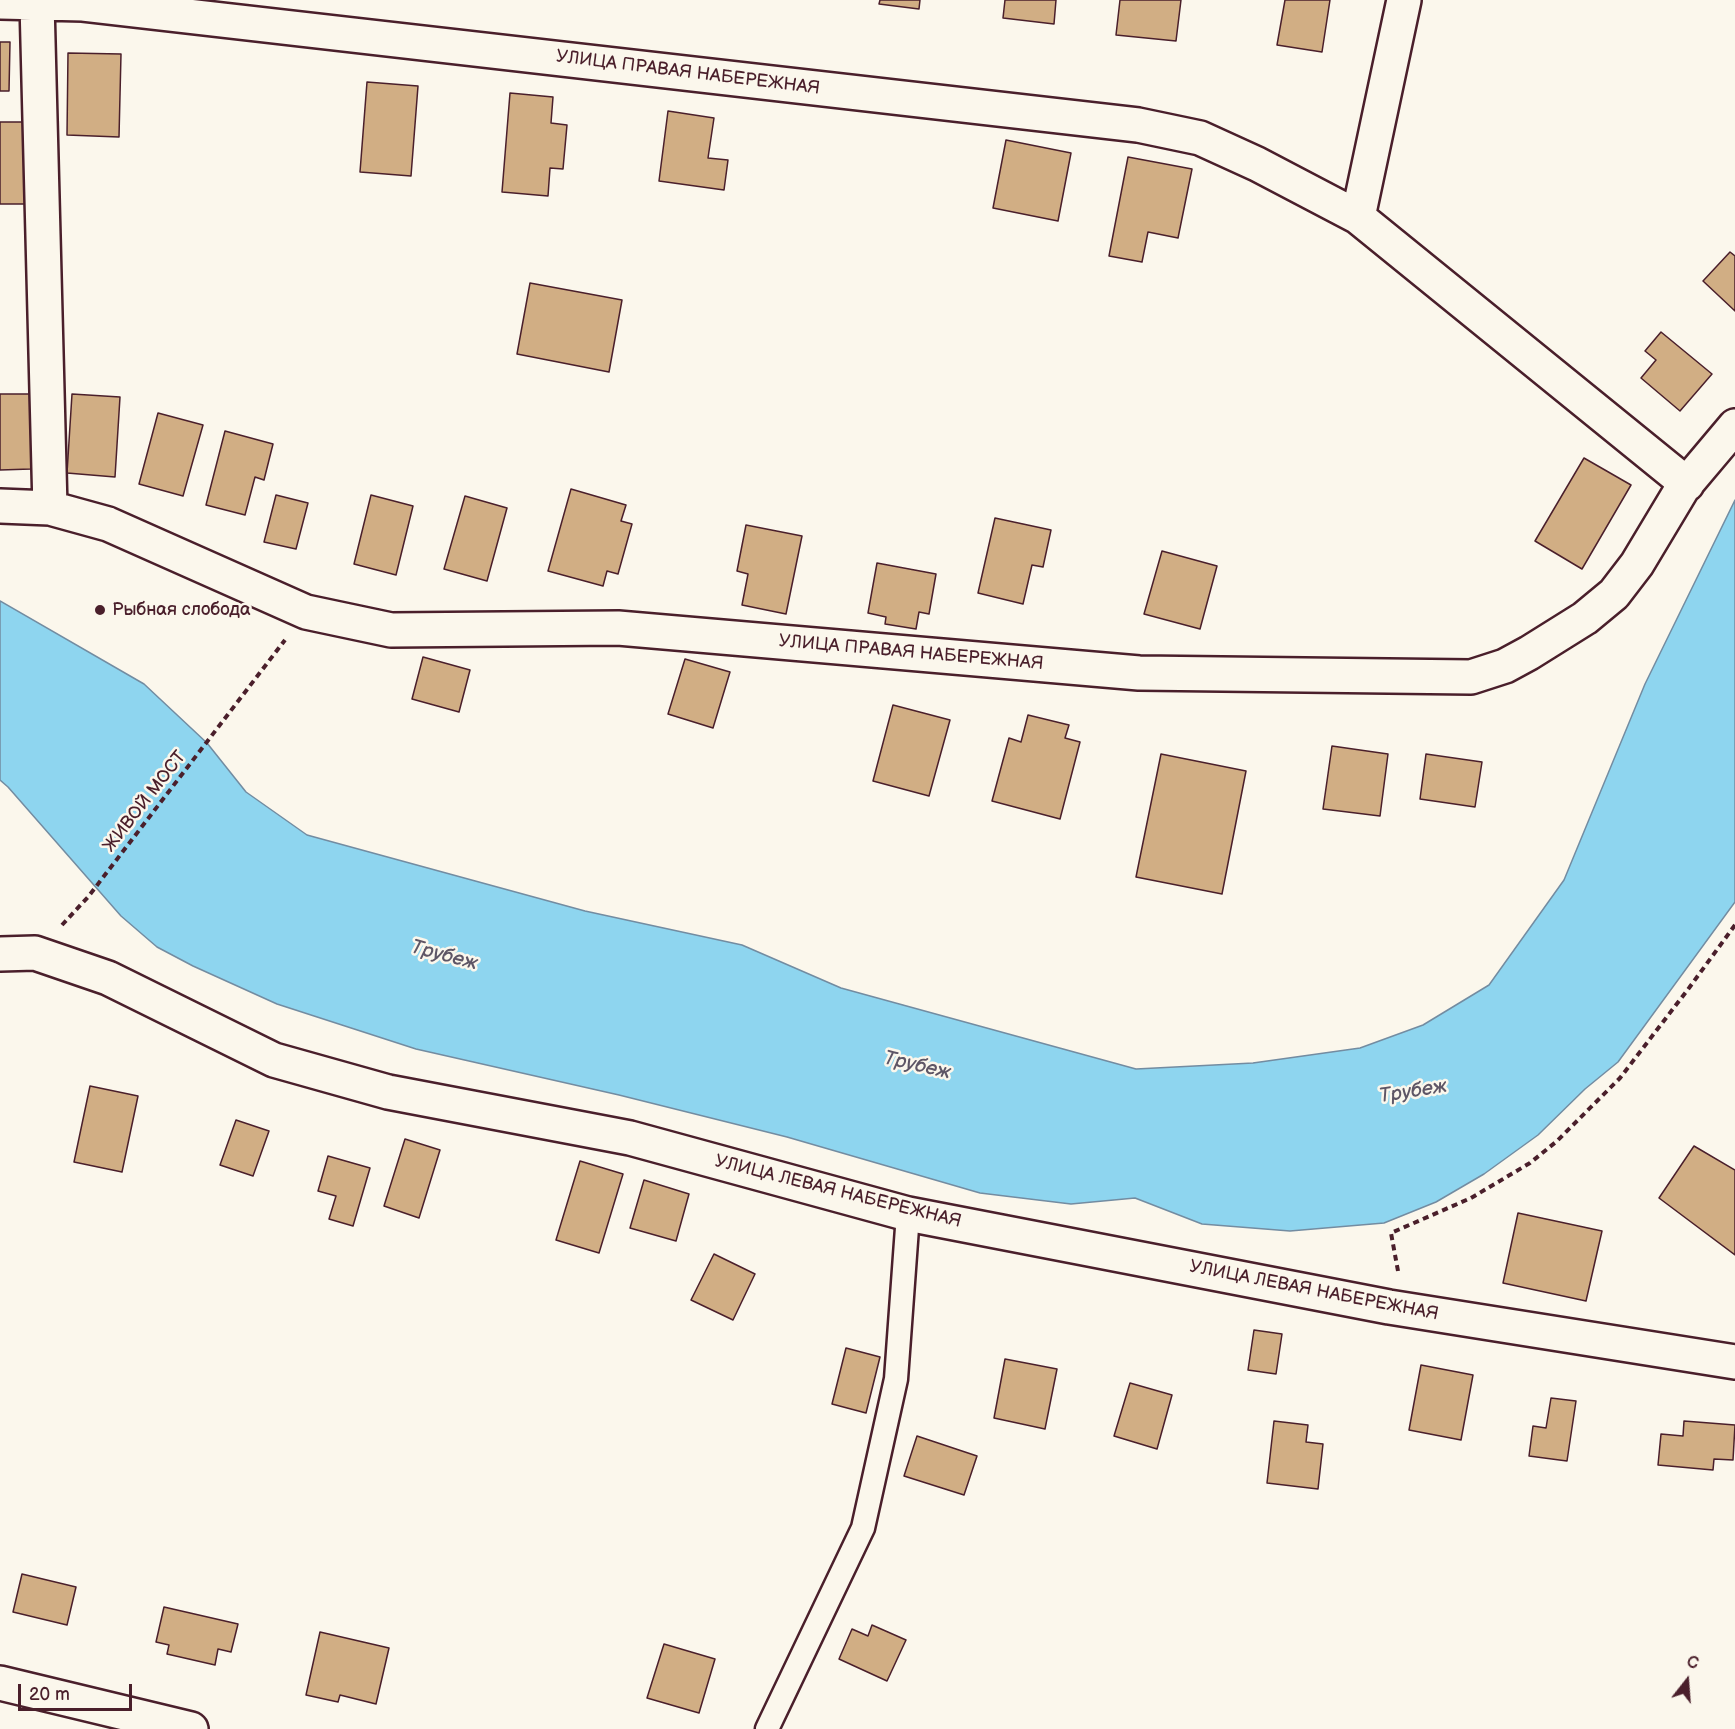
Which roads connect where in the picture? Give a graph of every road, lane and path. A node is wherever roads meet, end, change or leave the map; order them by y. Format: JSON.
{"nodes":[{"id":1,"x":1404,"y":0,"type":"edge"},
{"id":2,"x":0,"y":2,"type":"edge"},
{"id":3,"x":36,"y":3,"type":"junction"},
{"id":4,"x":1358,"y":217,"type":"junction"},
{"id":5,"x":1735,"y":426,"type":"edge"},
{"id":6,"x":1687,"y":484,"type":"junction"},
{"id":7,"x":0,"y":506,"type":"edge"},
{"id":8,"x":50,"y":508,"type":"junction"},
{"id":9,"x":306,"y":612,"type":"junction"},
{"id":10,"x":88,"y":897,"type":"dead end"},
{"id":11,"x":1735,"y":925,"type":"edge"},
{"id":12,"x":0,"y":954,"type":"edge"},
{"id":13,"x":908,"y":1214,"type":"junction"},
{"id":14,"x":1389,"y":1307,"type":"junction"},
{"id":15,"x":1735,"y":1362,"type":"edge"},
{"id":16,"x":0,"y":1683,"type":"edge"},
{"id":17,"x":191,"y":1729,"type":"edge"},
{"id":18,"x":767,"y":1729,"type":"edge"}],
"edges":[{"from":1,"to":4,"type":"street"},
{"from":2,"to":3,"type":"street","name":"УЛИЦА ПРАВАЯ НАБЕРЕЖНАЯ"},
{"from":3,"to":4,"type":"street","name":"УЛИЦА ПРАВАЯ НАБЕРЕЖНАЯ"},
{"from":3,"to":8,"type":"street"},
{"from":4,"to":6,"type":"street","name":"УЛИЦА ПРАВАЯ НАБЕРЕЖНАЯ"},
{"from":5,"to":6,"type":"street","name":"УЛИЦА ПРАВАЯ НАБЕРЕЖНАЯ"},
{"from":6,"to":9,"type":"street","name":"УЛИЦА ПРАВАЯ НАБЕРЕЖНАЯ"},
{"from":7,"to":8,"type":"street","name":"УЛИЦА ПРАВАЯ НАБЕРЕЖНАЯ"},
{"from":8,"to":9,"type":"street","name":"УЛИЦА ПРАВАЯ НАБЕРЕЖНАЯ"},
{"from":9,"to":10,"type":"path","name":"ЖИВОЙ МОСТ"},
{"from":11,"to":14,"type":"path"},
{"from":12,"to":13,"type":"street","name":"УЛИЦА ЛЕВАЯ НАБЕРЕЖНАЯ"},
{"from":13,"to":14,"type":"street","name":"УЛИЦА ЛЕВАЯ НАБЕРЕЖНАЯ"},
{"from":13,"to":18,"type":"lane"},
{"from":14,"to":15,"type":"street","name":"УЛИЦА ЛЕВАЯ НАБЕРЕЖНАЯ"},
{"from":16,"to":17,"type":"street"}]}
